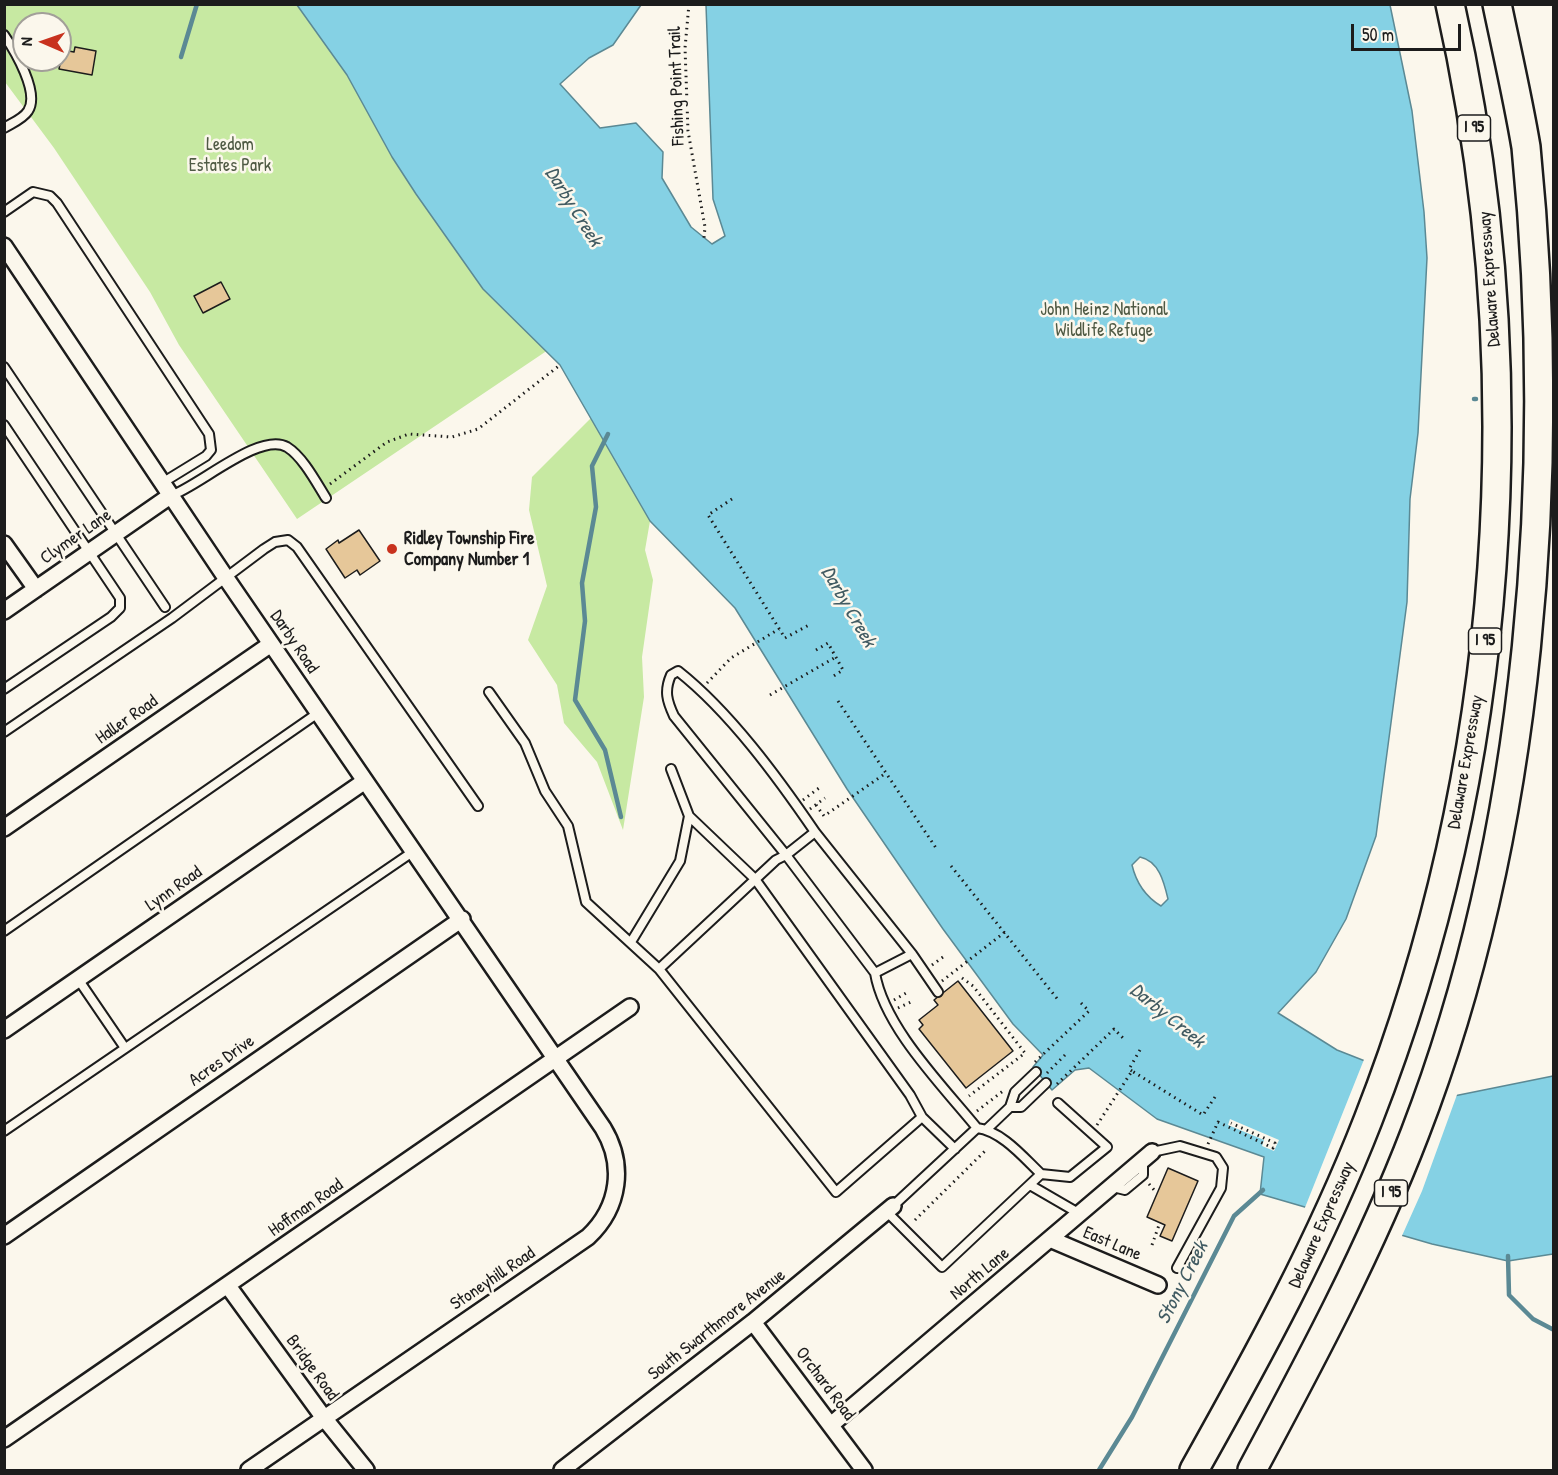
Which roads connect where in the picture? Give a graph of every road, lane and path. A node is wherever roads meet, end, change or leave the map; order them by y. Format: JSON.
{"nodes":[{"id":1,"x":689,"y":4,"type":"edge"},
{"id":2,"x":1450,"y":4,"type":"edge"},
{"id":3,"x":1497,"y":4,"type":"edge"},
{"id":4,"x":1507,"y":4,"type":"edge"},
{"id":5,"x":4,"y":35,"type":"edge"},
{"id":6,"x":4,"y":128,"type":"edge"},
{"id":7,"x":1526,"y":149,"type":"junction"},
{"id":8,"x":4,"y":212,"type":"edge"},
{"id":9,"x":704,"y":238,"type":"dead end"},
{"id":10,"x":4,"y":246,"type":"edge"},
{"id":11,"x":560,"y":365,"type":"dead end"},
{"id":12,"x":4,"y":367,"type":"edge"},
{"id":13,"x":4,"y":424,"type":"edge"},
{"id":14,"x":166,"y":490,"type":"junction"},
{"id":15,"x":321,"y":491,"type":"junction"},
{"id":16,"x":326,"y":498,"type":"dead end"},
{"id":17,"x":732,"y":499,"type":"dead end"},
{"id":18,"x":116,"y":533,"type":"junction"},
{"id":19,"x":4,"y":544,"type":"edge"},
{"id":20,"x":88,"y":553,"type":"junction"},
{"id":21,"x":226,"y":578,"type":"junction"},
{"id":22,"x":36,"y":589,"type":"junction"},
{"id":23,"x":165,"y":607,"type":"dead end"},
{"id":24,"x":4,"y":611,"type":"edge"},
{"id":25,"x":809,"y":625,"type":"dead end"},
{"id":26,"x":780,"y":629,"type":"junction"},
{"id":27,"x":271,"y":644,"type":"junction"},
{"id":28,"x":816,"y":650,"type":"dead end"},
{"id":29,"x":836,"y":657,"type":"junction"},
{"id":30,"x":832,"y":677,"type":"dead end"},
{"id":31,"x":4,"y":689,"type":"edge"},
{"id":32,"x":489,"y":692,"type":"dead end"},
{"id":33,"x":700,"y":692,"type":"junction"},
{"id":34,"x":770,"y":695,"type":"dead end"},
{"id":35,"x":838,"y":701,"type":"dead end"},
{"id":36,"x":318,"y":713,"type":"junction"},
{"id":37,"x":4,"y":732,"type":"edge"},
{"id":38,"x":671,"y":769,"type":"dead end"},
{"id":39,"x":886,"y":773,"type":"junction"},
{"id":40,"x":365,"y":781,"type":"junction"},
{"id":41,"x":819,"y":788,"type":"dead end"},
{"id":42,"x":825,"y":798,"type":"dead end"},
{"id":43,"x":796,"y":805,"type":"junction"},
{"id":44,"x":816,"y":805,"type":"junction"},
{"id":45,"x":478,"y":806,"type":"dead end"},
{"id":46,"x":803,"y":814,"type":"junction"},
{"id":47,"x":689,"y":816,"type":"junction"},
{"id":48,"x":4,"y":828,"type":"edge"},
{"id":49,"x":815,"y":832,"type":"junction"},
{"id":50,"x":936,"y":848,"type":"dead end"},
{"id":51,"x":414,"y":851,"type":"junction"},
{"id":52,"x":786,"y":855,"type":"junction"},
{"id":53,"x":951,"y":866,"type":"dead end"},
{"id":54,"x":755,"y":879,"type":"junction"},
{"id":55,"x":462,"y":919,"type":"junction"},
{"id":56,"x":4,"y":931,"type":"edge"},
{"id":57,"x":1005,"y":932,"type":"junction"},
{"id":58,"x":631,"y":942,"type":"junction"},
{"id":59,"x":912,"y":954,"type":"junction"},
{"id":60,"x":659,"y":969,"type":"junction"},
{"id":61,"x":875,"y":973,"type":"junction"},
{"id":62,"x":962,"y":978,"type":"dead end"},
{"id":63,"x":78,"y":979,"type":"junction"},
{"id":64,"x":937,"y":989,"type":"joint"},
{"id":65,"x":1059,"y":1001,"type":"dead end"},
{"id":66,"x":1080,"y":1002,"type":"dead end"},
{"id":67,"x":630,"y":1007,"type":"dead end"},
{"id":68,"x":4,"y":1030,"type":"edge"},
{"id":69,"x":1125,"y":1040,"type":"dead end"},
{"id":70,"x":125,"y":1047,"type":"junction"},
{"id":71,"x":1140,"y":1050,"type":"dead end"},
{"id":72,"x":555,"y":1058,"type":"junction"},
{"id":73,"x":1034,"y":1063,"type":"dead end"},
{"id":74,"x":1132,"y":1071,"type":"junction"},
{"id":75,"x":1036,"y":1072,"type":"dead end"},
{"id":76,"x":1046,"y":1083,"type":"dead end"},
{"id":77,"x":1011,"y":1085,"type":"dead end"},
{"id":78,"x":1049,"y":1092,"type":"dead end"},
{"id":79,"x":969,"y":1096,"type":"dead end"},
{"id":80,"x":1215,"y":1097,"type":"dead end"},
{"id":81,"x":1059,"y":1103,"type":"dead end"},
{"id":82,"x":1010,"y":1107,"type":"junction"},
{"id":83,"x":979,"y":1110,"type":"dead end"},
{"id":84,"x":922,"y":1117,"type":"junction"},
{"id":85,"x":1231,"y":1123,"type":"dead end"},
{"id":86,"x":977,"y":1128,"type":"junction"},
{"id":87,"x":987,"y":1129,"type":"junction"},
{"id":88,"x":4,"y":1131,"type":"edge"},
{"id":89,"x":1092,"y":1132,"type":"junction"},
{"id":90,"x":955,"y":1149,"type":"junction"},
{"id":91,"x":987,"y":1149,"type":"dead end"},
{"id":92,"x":1204,"y":1153,"type":"junction"},
{"id":93,"x":1148,"y":1155,"type":"joint"},
{"id":94,"x":1041,"y":1174,"type":"junction"},
{"id":95,"x":1030,"y":1185,"type":"junction"},
{"id":96,"x":890,"y":1209,"type":"junction"},
{"id":97,"x":1080,"y":1214,"type":"junction"},
{"id":98,"x":915,"y":1220,"type":"dead end"},
{"id":99,"x":1159,"y":1226,"type":"dead end"},
{"id":100,"x":4,"y":1236,"type":"edge"},
{"id":101,"x":1050,"y":1239,"type":"junction"},
{"id":102,"x":1152,"y":1245,"type":"dead end"},
{"id":103,"x":1176,"y":1268,"type":"dead end"},
{"id":104,"x":1158,"y":1285,"type":"dead end"},
{"id":105,"x":228,"y":1286,"type":"junction"},
{"id":106,"x":753,"y":1322,"type":"junction"},
{"id":107,"x":324,"y":1418,"type":"junction"},
{"id":108,"x":832,"y":1424,"type":"junction"},
{"id":109,"x":4,"y":1439,"type":"edge"},
{"id":110,"x":249,"y":1470,"type":"edge"},
{"id":111,"x":366,"y":1470,"type":"edge"},
{"id":112,"x":562,"y":1470,"type":"edge"},
{"id":113,"x":864,"y":1470,"type":"edge"},
{"id":114,"x":1194,"y":1470,"type":"edge"},
{"id":115,"x":1252,"y":1470,"type":"edge"}],
"edges":[{"from":1,"to":9,"type":"path","name":"Fishing Point Trail"},
{"from":2,"to":114,"type":"highway","name":"Delaware Expressway","number":"I 95"},
{"from":3,"to":7,"type":"highway","number":"I 95"},
{"from":4,"to":7,"type":"highway"},
{"from":5,"to":6,"type":"lane"},
{"from":7,"to":115,"type":"highway","number":"I 95"},
{"from":8,"to":14,"type":"lane"},
{"from":10,"to":14,"type":"street","name":"Darby Road"},
{"from":11,"to":15,"type":"path"},
{"from":12,"to":18,"type":"lane"},
{"from":13,"to":20,"type":"lane"},
{"from":14,"to":15,"type":"lane"},
{"from":14,"to":18,"type":"street","name":"Clymer Lane"},
{"from":14,"to":21,"type":"street","name":"Darby Road"},
{"from":15,"to":16,"type":"lane"},
{"from":17,"to":26,"type":"path"},
{"from":18,"to":20,"type":"street","name":"Clymer Lane"},
{"from":18,"to":23,"type":"lane"},
{"from":19,"to":22,"type":"street"},
{"from":20,"to":22,"type":"street","name":"Clymer Lane"},
{"from":20,"to":31,"type":"lane"},
{"from":21,"to":27,"type":"street","name":"Darby Road"},
{"from":21,"to":37,"type":"lane"},
{"from":21,"to":45,"type":"lane"},
{"from":22,"to":24,"type":"street","name":"Clymer Lane"},
{"from":25,"to":26,"type":"path"},
{"from":26,"to":33,"type":"path"},
{"from":27,"to":36,"type":"street","name":"Darby Road"},
{"from":27,"to":48,"type":"street","name":"Haller Road"},
{"from":28,"to":29,"type":"path"},
{"from":29,"to":30,"type":"path"},
{"from":29,"to":34,"type":"path"},
{"from":32,"to":58,"type":"lane"},
{"from":33,"to":43,"type":"lane"},
{"from":33,"to":52,"type":"lane"},
{"from":35,"to":39,"type":"path"},
{"from":36,"to":40,"type":"street","name":"Darby Road"},
{"from":36,"to":56,"type":"lane"},
{"from":38,"to":47,"type":"lane"},
{"from":39,"to":44,"type":"path"},
{"from":39,"to":50,"type":"path"},
{"from":40,"to":51,"type":"street","name":"Darby Road"},
{"from":40,"to":63,"type":"street","name":"Lynn Road"},
{"from":41,"to":43,"type":"path"},
{"from":42,"to":44,"type":"path"},
{"from":43,"to":46,"type":"lane"},
{"from":44,"to":46,"type":"path"},
{"from":46,"to":49,"type":"lane"},
{"from":47,"to":54,"type":"lane"},
{"from":47,"to":58,"type":"lane"},
{"from":49,"to":52,"type":"lane"},
{"from":49,"to":59,"type":"lane"},
{"from":51,"to":55,"type":"street","name":"Darby Road"},
{"from":51,"to":70,"type":"lane"},
{"from":52,"to":54,"type":"lane"},
{"from":52,"to":61,"type":"lane"},
{"from":53,"to":57,"type":"path"},
{"from":54,"to":60,"type":"lane"},
{"from":54,"to":84,"type":"lane"},
{"from":55,"to":72,"type":"street","name":"Darby Road"},
{"from":55,"to":100,"type":"street","name":"Acres Drive"},
{"from":57,"to":64,"type":"path"},
{"from":57,"to":65,"type":"path"},
{"from":58,"to":60,"type":"lane"},
{"from":59,"to":61,"type":"lane"},
{"from":59,"to":64,"type":"lane"},
{"from":60,"to":84,"type":"lane"},
{"from":61,"to":86,"type":"lane"},
{"from":62,"to":79,"type":"path"},
{"from":63,"to":68,"type":"street","name":"Lynn Road"},
{"from":63,"to":70,"type":"lane"},
{"from":66,"to":73,"type":"path"},
{"from":67,"to":72,"type":"street","name":"Hoffman Road"},
{"from":69,"to":78,"type":"path"},
{"from":70,"to":88,"type":"lane"},
{"from":71,"to":74,"type":"path"},
{"from":72,"to":105,"type":"street","name":"Hoffman Road"},
{"from":72,"to":107,"type":"street","name":"Stoneyhill Road"},
{"from":74,"to":80,"type":"path"},
{"from":74,"to":89,"type":"path"},
{"from":75,"to":82,"type":"lane"},
{"from":76,"to":82,"type":"lane"},
{"from":77,"to":83,"type":"path"},
{"from":81,"to":89,"type":"lane"},
{"from":82,"to":87,"type":"lane"},
{"from":84,"to":90,"type":"lane"},
{"from":85,"to":92,"type":"path"},
{"from":86,"to":87,"type":"lane"},
{"from":86,"to":90,"type":"lane"},
{"from":87,"to":94,"type":"lane"},
{"from":89,"to":94,"type":"lane"},
{"from":90,"to":96,"type":"lane"},
{"from":91,"to":98,"type":"path"},
{"from":92,"to":93,"type":"lane"},
{"from":92,"to":103,"type":"lane"},
{"from":93,"to":97,"type":"street","name":"North Lane"},
{"from":94,"to":95,"type":"lane"},
{"from":95,"to":96,"type":"lane"},
{"from":95,"to":97,"type":"lane"},
{"from":96,"to":106,"type":"street","name":"South Swarthmore Avenue"},
{"from":97,"to":101,"type":"street","name":"North Lane"},
{"from":99,"to":102,"type":"path"},
{"from":101,"to":104,"type":"street","name":"East Lane"},
{"from":101,"to":108,"type":"street","name":"North Lane"},
{"from":105,"to":107,"type":"street","name":"Bridge Road"},
{"from":105,"to":109,"type":"street","name":"Hoffman Road"},
{"from":106,"to":108,"type":"street","name":"Orchard Road"},
{"from":106,"to":112,"type":"street","name":"South Swarthmore Avenue"},
{"from":107,"to":110,"type":"street","name":"Stoneyhill Road"},
{"from":107,"to":111,"type":"street","name":"Bridge Road"},
{"from":108,"to":113,"type":"street","name":"Orchard Road"}]}
